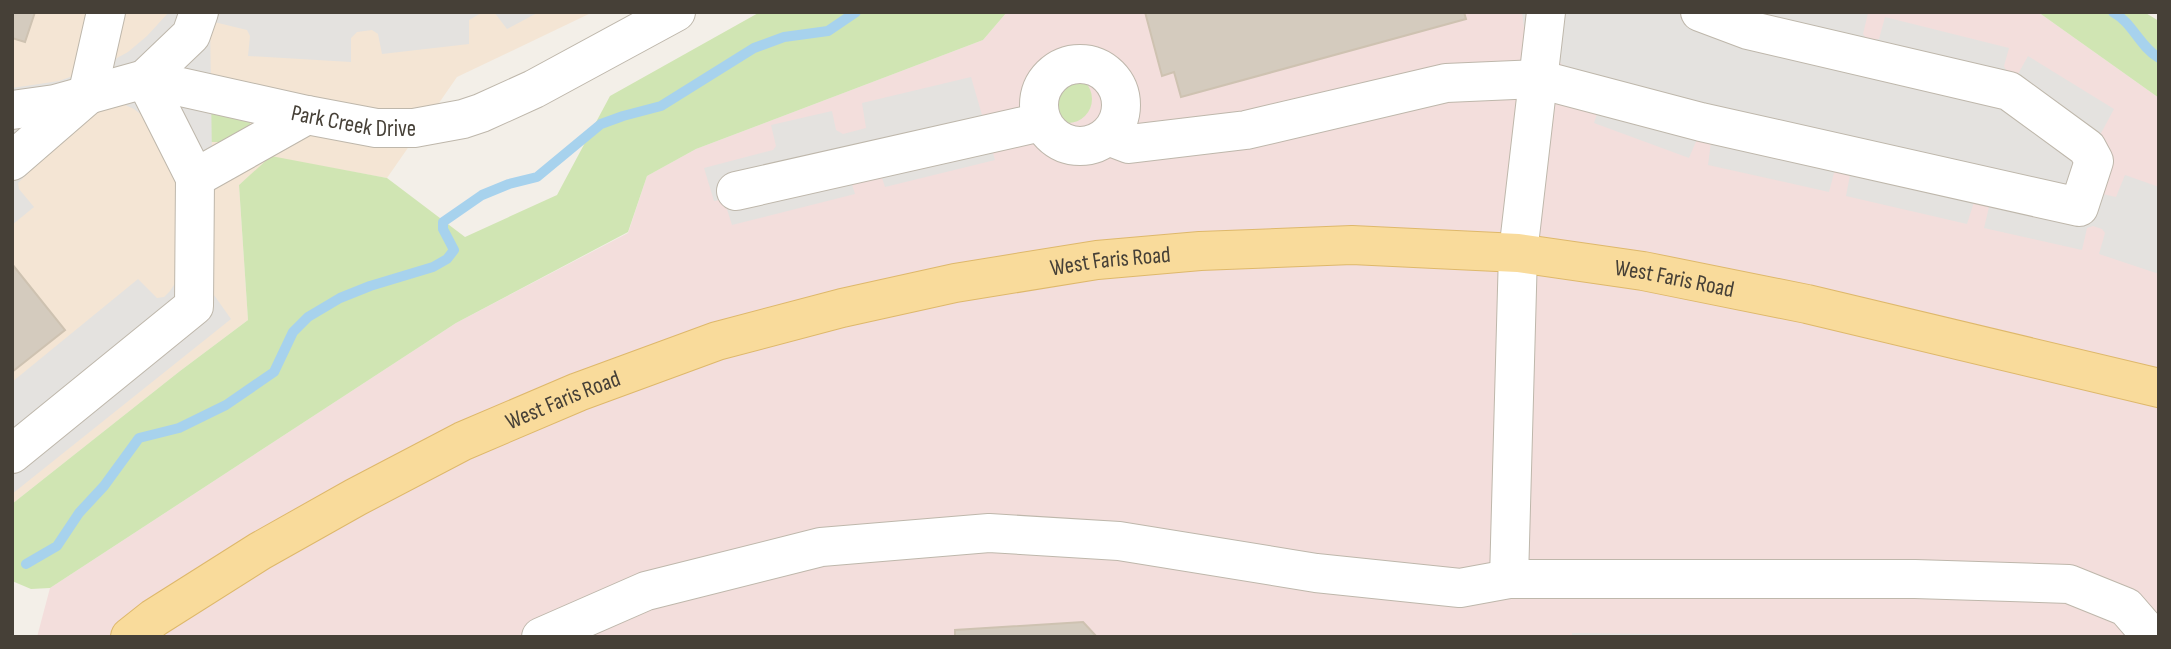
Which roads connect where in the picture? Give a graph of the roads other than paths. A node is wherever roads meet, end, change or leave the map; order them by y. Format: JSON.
{"nodes":[{"id":1,"x":106,"y":12,"type":"edge"},
{"id":2,"x":199,"y":12,"type":"edge"},
{"id":3,"x":676,"y":12,"type":"edge"},
{"id":4,"x":1546,"y":12,"type":"edge"},
{"id":5,"x":1700,"y":12,"type":"edge"},
{"id":6,"x":145,"y":79,"type":"junction"},
{"id":7,"x":1538,"y":79,"type":"junction"},
{"id":8,"x":87,"y":96,"type":"junction"},
{"id":9,"x":12,"y":110,"type":"edge"},
{"id":10,"x":307,"y":115,"type":"junction"},
{"id":11,"x":1041,"y":122,"type":"junction"},
{"id":12,"x":1108,"y":136,"type":"junction"},
{"id":13,"x":12,"y":161,"type":"edge"},
{"id":14,"x":195,"y":178,"type":"junction"},
{"id":15,"x":736,"y":191,"type":"dead end"},
{"id":16,"x":1518,"y":253,"type":"junction"},
{"id":17,"x":2159,"y":388,"type":"edge"},
{"id":18,"x":12,"y":454,"type":"edge"},
{"id":19,"x":1509,"y":579,"type":"junction"},
{"id":20,"x":130,"y":637,"type":"edge"},
{"id":21,"x":541,"y":637,"type":"edge"},
{"id":22,"x":2152,"y":637,"type":"edge"}],
"edges":[{"from":1,"to":8,"type":"street"},
{"from":2,"to":6,"type":"street"},
{"from":3,"to":10,"type":"street","name":"Park Creek Drive"},
{"from":4,"to":7,"type":"street"},
{"from":5,"to":7,"type":"street"},
{"from":6,"to":8,"type":"street","name":"Park Creek Drive"},
{"from":6,"to":10,"type":"street","name":"Park Creek Drive"},
{"from":6,"to":14,"type":"street"},
{"from":7,"to":12,"type":"street"},
{"from":7,"to":16,"type":"street"},
{"from":8,"to":9,"type":"street","name":"Park Creek Drive"},
{"from":8,"to":13,"type":"street"},
{"from":10,"to":14,"type":"street"},
{"from":11,"to":12,"type":"street"},
{"from":11,"to":12,"type":"street"},
{"from":11,"to":15,"type":"street"},
{"from":14,"to":18,"type":"street"},
{"from":16,"to":17,"type":"main road","name":"West Faris Road"},
{"from":16,"to":19,"type":"street"},
{"from":16,"to":20,"type":"main road","name":"West Faris Road"},
{"from":19,"to":21,"type":"street"},
{"from":19,"to":22,"type":"street"}]}
